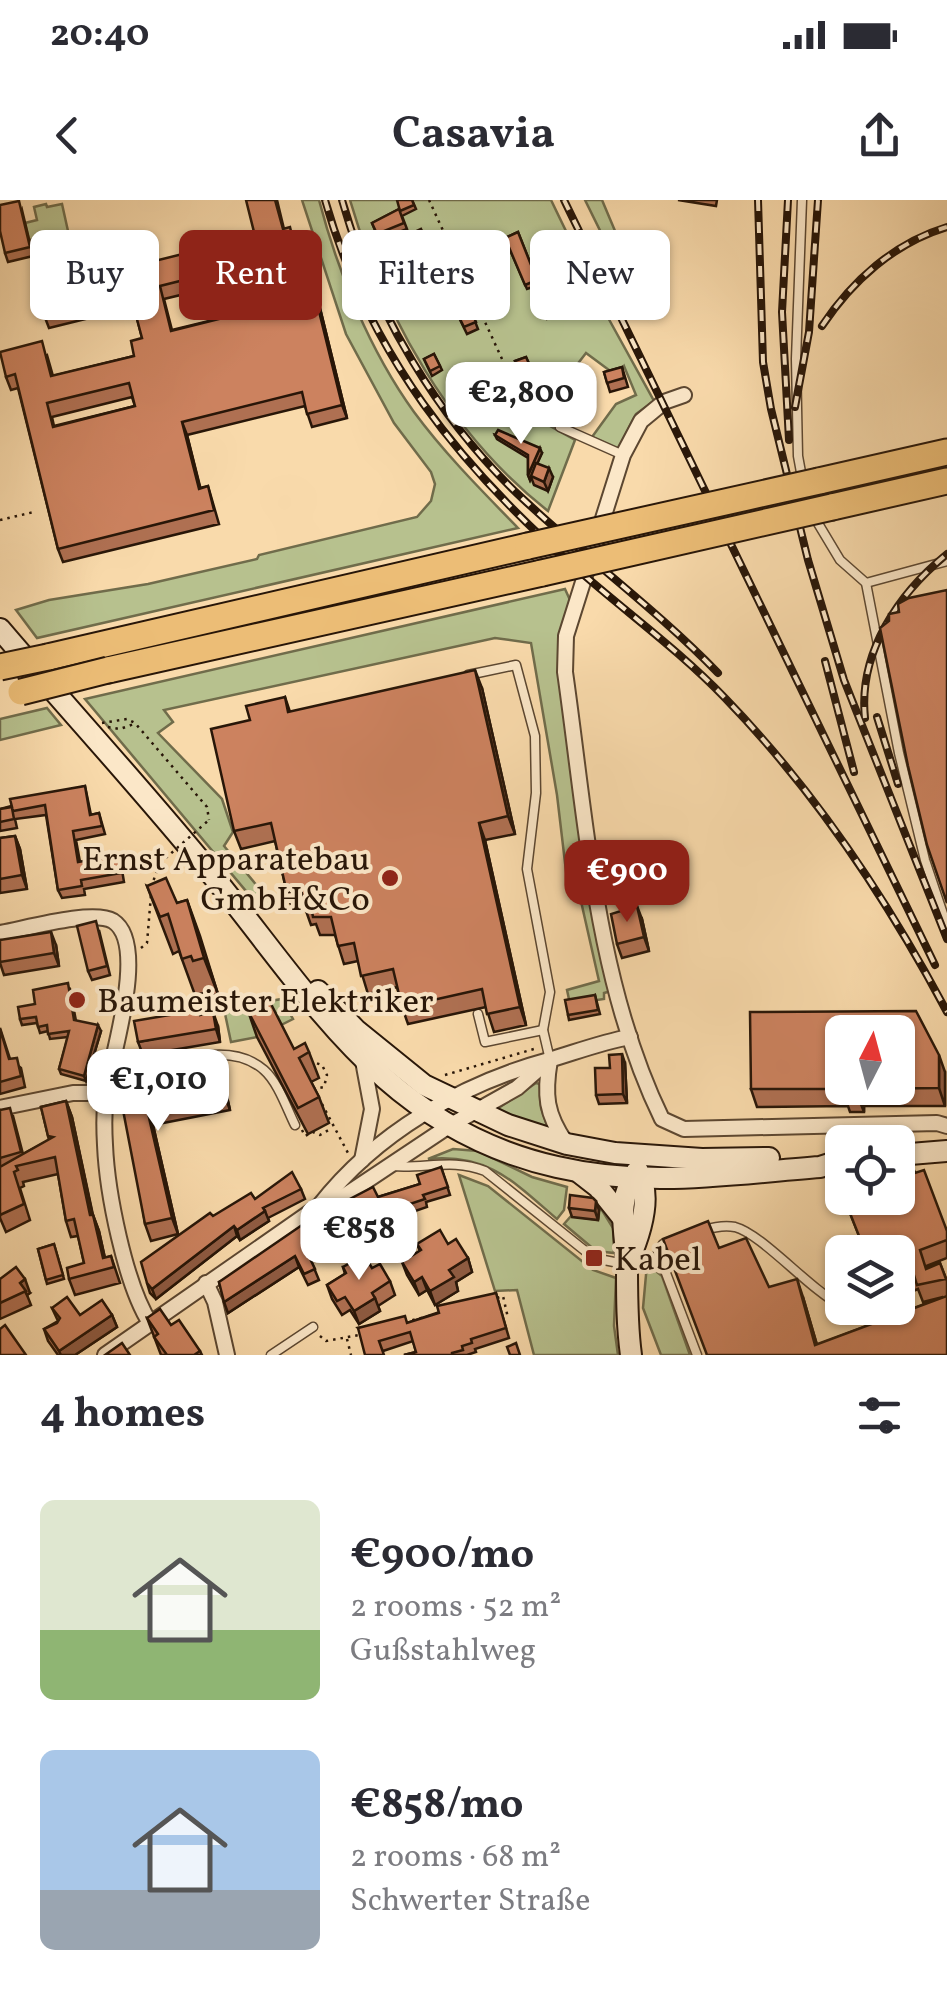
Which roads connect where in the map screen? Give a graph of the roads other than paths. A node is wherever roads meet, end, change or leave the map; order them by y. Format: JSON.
{"nodes":[{"id":1,"x":802,"y":200,"type":"edge"},
{"id":2,"x":684,"y":395,"type":"dead end"},
{"id":3,"x":560,"y":427,"type":"road end"},
{"id":4,"x":947,"y":452,"type":"edge"},
{"id":5,"x":623,"y":455,"type":"junction"},
{"id":6,"x":947,"y":481,"type":"edge"},
{"id":7,"x":947,"y":561,"type":"edge"},
{"id":8,"x":866,"y":583,"type":"junction"},
{"id":9,"x":0,"y":629,"type":"edge"},
{"id":10,"x":0,"y":666,"type":"edge"},
{"id":11,"x":462,"y":677,"type":"edge"},
{"id":12,"x":10,"y":694,"type":"edge"},
{"id":13,"x":947,"y":926,"type":"edge"},
{"id":14,"x":0,"y":933,"type":"edge"},
{"id":15,"x":272,"y":949,"type":"junction"},
{"id":16,"x":478,"y":1014,"type":"dead end"},
{"id":17,"x":542,"y":1030,"type":"junction"},
{"id":18,"x":630,"y":1036,"type":"junction"},
{"id":19,"x":547,"y":1053,"type":"junction"},
{"id":20,"x":363,"y":1060,"type":"junction"},
{"id":21,"x":111,"y":1069,"type":"junction"},
{"id":22,"x":106,"y":1093,"type":"junction"},
{"id":23,"x":450,"y":1099,"type":"junction"},
{"id":24,"x":0,"y":1108,"type":"edge"},
{"id":25,"x":474,"y":1111,"type":"junction"},
{"id":26,"x":427,"y":1112,"type":"junction"},
{"id":27,"x":295,"y":1126,"type":"edge"},
{"id":28,"x":449,"y":1126,"type":"junction"},
{"id":29,"x":947,"y":1126,"type":"edge"},
{"id":30,"x":567,"y":1144,"type":"junction"},
{"id":31,"x":941,"y":1152,"type":"edge"},
{"id":32,"x":624,"y":1154,"type":"junction"},
{"id":33,"x":915,"y":1154,"type":"edge"},
{"id":34,"x":355,"y":1156,"type":"junction"},
{"id":35,"x":702,"y":1159,"type":"junction"},
{"id":36,"x":825,"y":1159,"type":"edge"},
{"id":37,"x":825,"y":1165,"type":"edge"},
{"id":38,"x":392,"y":1166,"type":"junction"},
{"id":39,"x":579,"y":1172,"type":"junction"},
{"id":40,"x":637,"y":1177,"type":"junction"},
{"id":41,"x":320,"y":1206,"type":"junction"},
{"id":42,"x":622,"y":1218,"type":"junction"},
{"id":43,"x":698,"y":1232,"type":"edge"},
{"id":44,"x":680,"y":1238,"type":"edge"},
{"id":45,"x":627,"y":1264,"type":"junction"},
{"id":46,"x":206,"y":1283,"type":"junction"},
{"id":47,"x":825,"y":1297,"type":"edge"},
{"id":48,"x":930,"y":1308,"type":"edge"},
{"id":49,"x":915,"y":1310,"type":"edge"},
{"id":50,"x":150,"y":1323,"type":"junction"},
{"id":51,"x":312,"y":1327,"type":"road end"},
{"id":52,"x":104,"y":1355,"type":"edge"},
{"id":53,"x":227,"y":1355,"type":"edge"},
{"id":54,"x":271,"y":1355,"type":"edge"},
{"id":55,"x":632,"y":1355,"type":"edge"},
{"id":56,"x":697,"y":1355,"type":"edge"}],
"edges":[{"from":1,"to":8,"type":"lane"},
{"from":2,"to":5,"type":"street"},
{"from":3,"to":5,"type":"lane"},
{"from":4,"to":10,"type":"highway","bridge":true},
{"from":5,"to":18,"type":"street"},
{"from":6,"to":12,"type":"highway","bridge":true},
{"from":7,"to":8,"type":"lane"},
{"from":8,"to":13,"type":"lane"},
{"from":9,"to":15,"type":"main road"},
{"from":11,"to":17,"type":"lane"},
{"from":14,"to":21,"type":"street"},
{"from":15,"to":20,"type":"main road"},
{"from":15,"to":23,"type":"main road"},
{"from":16,"to":17,"type":"lane"},
{"from":17,"to":19,"type":"lane"},
{"from":18,"to":19,"type":"street"},
{"from":18,"to":29,"type":"street"},
{"from":19,"to":23,"type":"street"},
{"from":19,"to":25,"type":"street"},
{"from":19,"to":30,"type":"street"},
{"from":20,"to":26,"type":"main road"},
{"from":20,"to":34,"type":"street"},
{"from":21,"to":22,"type":"street"},
{"from":21,"to":27,"type":"lane"},
{"from":22,"to":24,"type":"street"},
{"from":22,"to":50,"type":"street"},
{"from":23,"to":25,"type":"main road"},
{"from":23,"to":26,"type":"street"},
{"from":25,"to":28,"type":"street"},
{"from":25,"to":30,"type":"main road"},
{"from":26,"to":28,"type":"main road"},
{"from":26,"to":34,"type":"street"},
{"from":28,"to":38,"type":"street"},
{"from":28,"to":39,"type":"main road"},
{"from":30,"to":32,"type":"main road"},
{"from":31,"to":33,"type":"main road"},
{"from":32,"to":35,"type":"main road"},
{"from":32,"to":40,"type":"main road"},
{"from":34,"to":41,"type":"street"},
{"from":35,"to":36,"type":"main road"},
{"from":35,"to":40,"type":"main road"},
{"from":37,"to":40,"type":"main road"},
{"from":38,"to":41,"type":"street"},
{"from":38,"to":45,"type":"lane"},
{"from":39,"to":40,"type":"main road"},
{"from":39,"to":42,"type":"main road"},
{"from":40,"to":42,"type":"main road"},
{"from":40,"to":45,"type":"main road"},
{"from":41,"to":46,"type":"street"},
{"from":42,"to":45,"type":"main road"},
{"from":43,"to":47,"type":"lane"},
{"from":44,"to":56,"type":"lane"},
{"from":45,"to":55,"type":"main road"},
{"from":46,"to":50,"type":"street"},
{"from":46,"to":53,"type":"street"},
{"from":48,"to":49,"type":"lane"},
{"from":50,"to":52,"type":"street"},
{"from":51,"to":54,"type":"lane"}]}
